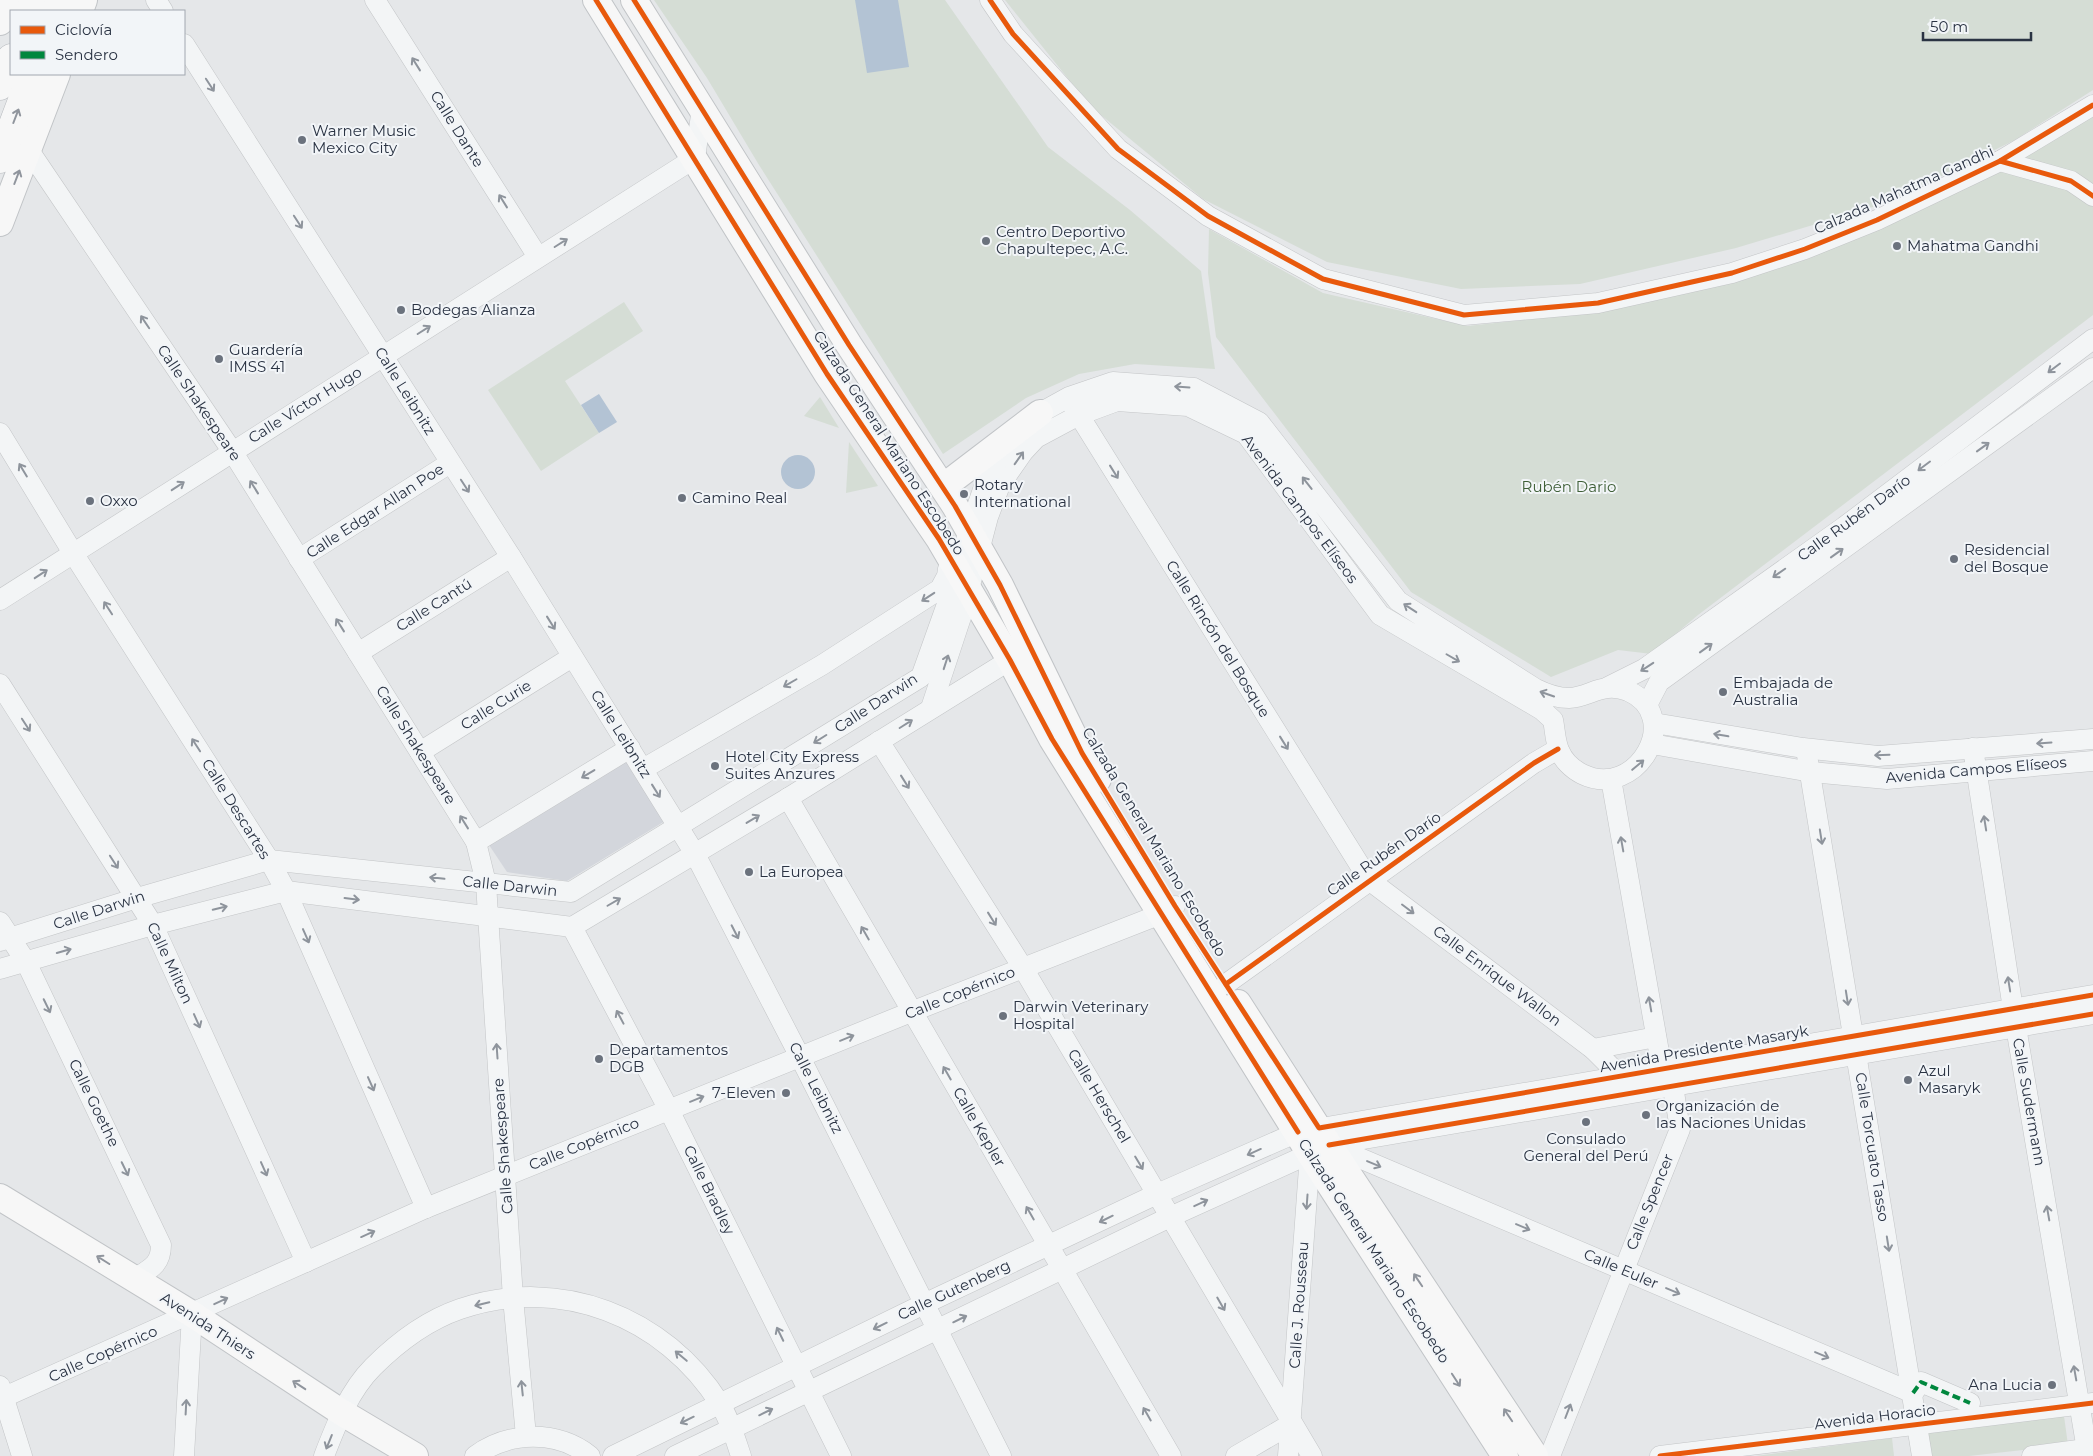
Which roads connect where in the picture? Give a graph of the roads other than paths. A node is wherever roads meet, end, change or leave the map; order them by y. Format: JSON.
{"nodes":[{"id":1,"x":9,"y":0,"type":"edge"},
{"id":2,"x":375,"y":0,"type":"edge"},
{"id":3,"x":596,"y":0,"type":"edge"},
{"id":4,"x":634,"y":0,"type":"edge"},
{"id":5,"x":990,"y":0,"type":"edge"},
{"id":6,"x":0,"y":22,"type":"edge"},
{"id":7,"x":185,"y":46,"type":"edge"},
{"id":8,"x":10,"y":61,"type":"edge"},
{"id":9,"x":32,"y":75,"type":"edge"},
{"id":10,"x":57,"y":75,"type":"edge"},
{"id":11,"x":0,"y":86,"type":"edge"},
{"id":12,"x":2093,"y":105,"type":"edge"},
{"id":13,"x":702,"y":108,"type":"junction"},
{"id":14,"x":28,"y":149,"type":"junction"},
{"id":15,"x":695,"y":158,"type":"junction"},
{"id":16,"x":0,"y":159,"type":"edge"},
{"id":17,"x":2000,"y":161,"type":"junction"},
{"id":18,"x":2093,"y":196,"type":"edge"},
{"id":19,"x":0,"y":223,"type":"edge"},
{"id":20,"x":538,"y":257,"type":"junction"},
{"id":21,"x":2093,"y":339,"type":"edge"},
{"id":22,"x":383,"y":356,"type":"junction"},
{"id":23,"x":2093,"y":368,"type":"edge"},
{"id":24,"x":1068,"y":397,"type":"junction"},
{"id":25,"x":1040,"y":413,"type":"junction"},
{"id":26,"x":1079,"y":415,"type":"junction"},
{"id":27,"x":1253,"y":428,"type":"junction"},
{"id":28,"x":0,"y":433,"type":"edge"},
{"id":29,"x":232,"y":451,"type":"junction"},
{"id":30,"x":450,"y":463,"type":"junction"},
{"id":31,"x":943,"y":487,"type":"junction"},
{"id":32,"x":974,"y":540,"type":"junction"},
{"id":33,"x":73,"y":553,"type":"junction"},
{"id":34,"x":511,"y":557,"type":"junction"},
{"id":35,"x":299,"y":559,"type":"junction"},
{"id":36,"x":1366,"y":559,"type":"junction"},
{"id":37,"x":959,"y":573,"type":"junction"},
{"id":38,"x":1349,"y":573,"type":"junction"},
{"id":39,"x":0,"y":600,"type":"edge"},
{"id":40,"x":358,"y":653,"type":"junction"},
{"id":41,"x":572,"y":657,"type":"junction"},
{"id":42,"x":1010,"y":660,"type":"junction"},
{"id":43,"x":0,"y":684,"type":"edge"},
{"id":44,"x":1600,"y":689,"type":"junction"},
{"id":45,"x":1647,"y":705,"type":"junction"},
{"id":46,"x":931,"y":708,"type":"junction"},
{"id":47,"x":1654,"y":723,"type":"junction"},
{"id":48,"x":2093,"y":740,"type":"edge"},
{"id":49,"x":879,"y":741,"type":"junction"},
{"id":50,"x":1557,"y":744,"type":"junction"},
{"id":51,"x":1652,"y":744,"type":"junction"},
{"id":52,"x":630,"y":748,"type":"junction"},
{"id":53,"x":1973,"y":748,"type":"junction"},
{"id":54,"x":1806,"y":749,"type":"junction"},
{"id":55,"x":420,"y":752,"type":"junction"},
{"id":56,"x":2093,"y":761,"type":"edge"},
{"id":57,"x":643,"y":769,"type":"junction"},
{"id":58,"x":1977,"y":771,"type":"junction"},
{"id":59,"x":1811,"y":772,"type":"junction"},
{"id":60,"x":1611,"y":779,"type":"junction"},
{"id":61,"x":788,"y":798,"type":"junction"},
{"id":62,"x":678,"y":826,"type":"junction"},
{"id":63,"x":476,"y":842,"type":"junction"},
{"id":64,"x":695,"y":854,"type":"junction"},
{"id":65,"x":269,"y":860,"type":"junction"},
{"id":66,"x":1369,"y":880,"type":"junction"},
{"id":67,"x":486,"y":883,"type":"junction"},
{"id":68,"x":286,"y":891,"type":"junction"},
{"id":69,"x":137,"y":898,"type":"junction"},
{"id":70,"x":1168,"y":910,"type":"junction"},
{"id":71,"x":488,"y":916,"type":"junction"},
{"id":72,"x":153,"y":925,"type":"junction"},
{"id":73,"x":572,"y":926,"type":"junction"},
{"id":74,"x":4,"y":934,"type":"edge"},
{"id":75,"x":26,"y":962,"type":"junction"},
{"id":76,"x":1023,"y":968,"type":"junction"},
{"id":77,"x":0,"y":969,"type":"edge"},
{"id":78,"x":1226,"y":984,"type":"junction"},
{"id":79,"x":2093,"y":995,"type":"edge"},
{"id":80,"x":911,"y":1012,"type":"junction"},
{"id":81,"x":2093,"y":1014,"type":"edge"},
{"id":82,"x":2015,"y":1018,"type":"junction"},
{"id":83,"x":1656,"y":1037,"type":"junction"},
{"id":84,"x":1855,"y":1045,"type":"junction"},
{"id":85,"x":1593,"y":1049,"type":"junction"},
{"id":86,"x":800,"y":1057,"type":"junction"},
{"id":87,"x":1620,"y":1076,"type":"junction"},
{"id":88,"x":1667,"y":1078,"type":"junction"},
{"id":89,"x":669,"y":1110,"type":"junction"},
{"id":90,"x":1314,"y":1140,"type":"junction"},
{"id":91,"x":505,"y":1176,"type":"junction"},
{"id":92,"x":1157,"y":1194,"type":"junction"},
{"id":93,"x":0,"y":1197,"type":"edge"},
{"id":94,"x":426,"y":1208,"type":"junction"},
{"id":95,"x":1170,"y":1217,"type":"junction"},
{"id":96,"x":1049,"y":1246,"type":"junction"},
{"id":97,"x":306,"y":1262,"type":"junction"},
{"id":98,"x":1062,"y":1269,"type":"junction"},
{"id":99,"x":1622,"y":1270,"type":"junction"},
{"id":100,"x":134,"y":1279,"type":"junction"},
{"id":101,"x":512,"y":1298,"type":"junction"},
{"id":102,"x":924,"y":1304,"type":"junction"},
{"id":103,"x":192,"y":1314,"type":"junction"},
{"id":104,"x":937,"y":1330,"type":"junction"},
{"id":105,"x":796,"y":1366,"type":"junction"},
{"id":106,"x":808,"y":1392,"type":"junction"},
{"id":107,"x":1913,"y":1393,"type":"junction"},
{"id":108,"x":1,"y":1394,"type":"edge"},
{"id":109,"x":1970,"y":1403,"type":"dead end"},
{"id":110,"x":720,"y":1404,"type":"junction"},
{"id":111,"x":2086,"y":1404,"type":"edge"},
{"id":112,"x":341,"y":1412,"type":"junction"},
{"id":113,"x":1291,"y":1424,"type":"junction"},
{"id":114,"x":1917,"y":1424,"type":"junction"},
{"id":115,"x":732,"y":1428,"type":"junction"},
{"id":116,"x":526,"y":1436,"type":"junction"},
{"id":117,"x":2089,"y":1451,"type":"edge"},
{"id":118,"x":22,"y":1456,"type":"edge"},
{"id":119,"x":184,"y":1456,"type":"edge"},
{"id":120,"x":324,"y":1456,"type":"edge"},
{"id":121,"x":415,"y":1456,"type":"edge"},
{"id":122,"x":475,"y":1456,"type":"edge"},
{"id":123,"x":590,"y":1456,"type":"edge"},
{"id":124,"x":614,"y":1456,"type":"edge"},
{"id":125,"x":675,"y":1456,"type":"edge"},
{"id":126,"x":741,"y":1456,"type":"edge"},
{"id":127,"x":841,"y":1456,"type":"edge"},
{"id":128,"x":1001,"y":1456,"type":"edge"},
{"id":129,"x":1172,"y":1456,"type":"edge"},
{"id":130,"x":1236,"y":1456,"type":"edge"},
{"id":131,"x":1288,"y":1456,"type":"edge"},
{"id":132,"x":1312,"y":1456,"type":"edge"},
{"id":133,"x":1505,"y":1456,"type":"edge"},
{"id":134,"x":1535,"y":1456,"type":"edge"},
{"id":135,"x":1550,"y":1456,"type":"edge"},
{"id":136,"x":1660,"y":1456,"type":"edge"},
{"id":137,"x":1922,"y":1456,"type":"edge"},
{"id":138,"x":2032,"y":1456,"type":"edge"}],
"edges":[{"from":1,"to":6,"type":"main road"},
{"from":20,"to":2,"type":"street","name":"Calle Dante","one_way":true},
{"from":3,"to":15,"type":"main road","name":"Calzada General Mariano Escobedo"},
{"from":4,"to":13,"type":"main road","name":"Calzada General Mariano Escobedo"},
{"from":5,"to":17,"type":"street","name":"Calzada Mahatma Gandhi"},
{"from":7,"to":22,"type":"street","name":"Calle Leibnitz","one_way":true},
{"from":8,"to":11,"type":"highway"},
{"from":16,"to":9,"type":"highway","one_way":true},
{"from":10,"to":14,"type":"main road"},
{"from":12,"to":17,"type":"street","name":"Calzada Mahatma Gandhi"},
{"from":13,"to":15,"type":"street"},
{"from":13,"to":31,"type":"main road","name":"Calzada General Mariano Escobedo"},
{"from":19,"to":14,"type":"main road","one_way":true},
{"from":29,"to":14,"type":"street","name":"Calle Shakespeare","one_way":true},
{"from":20,"to":15,"type":"street","name":"Calle Víctor Hugo","one_way":true},
{"from":15,"to":37,"type":"main road","name":"Calzada General Mariano Escobedo"},
{"from":17,"to":18,"type":"street"},
{"from":22,"to":20,"type":"street","name":"Calle Víctor Hugo","one_way":true},
{"from":21,"to":44,"type":"street","name":"Calle Rubén Darío","one_way":true},
{"from":22,"to":29,"type":"street","name":"Calle Víctor Hugo"},
{"from":22,"to":30,"type":"street","name":"Calle Leibnitz"},
{"from":45,"to":23,"type":"street","name":"Calle Rubén Darío","one_way":true},
{"from":24,"to":25,"type":"street","name":"Avenida Campos Elíseos"},
{"from":24,"to":26,"type":"street","name":"Calle Rincón del Bosque"},
{"from":27,"to":24,"type":"street","name":"Avenida Campos Elíseos","one_way":true},
{"from":25,"to":31,"type":"main road"},
{"from":25,"to":32,"type":"street","name":"Avenida Campos Elíseos"},
{"from":26,"to":27,"type":"street","name":"Avenida Campos Elíseos"},
{"from":32,"to":26,"type":"street","name":"Avenida Campos Elíseos","one_way":true},
{"from":26,"to":66,"type":"street","name":"Calle Rincón del Bosque","one_way":true},
{"from":36,"to":27,"type":"street","name":"Avenida Campos Elíseos","one_way":true},
{"from":27,"to":38,"type":"street","name":"Avenida Campos Elíseos"},
{"from":33,"to":28,"type":"street","name":"Calle Descartes","one_way":true},
{"from":33,"to":29,"type":"street","name":"Calle Víctor Hugo","one_way":true},
{"from":35,"to":29,"type":"street","name":"Calle Shakespeare","one_way":true},
{"from":30,"to":34,"type":"street","name":"Calle Leibnitz","one_way":true},
{"from":30,"to":35,"type":"street","name":"Calle Edgar Allan Poe"},
{"from":31,"to":32,"type":"main road","name":"Calzada General Mariano Escobedo"},
{"from":32,"to":37,"type":"street","name":"Avenida Campos Elíseos"},
{"from":32,"to":70,"type":"main road","name":"Calzada General Mariano Escobedo"},
{"from":39,"to":33,"type":"street","name":"Calle Víctor Hugo","one_way":true},
{"from":65,"to":33,"type":"street","name":"Calle Descartes","one_way":true},
{"from":34,"to":40,"type":"street","name":"Calle Cantú"},
{"from":34,"to":41,"type":"street","name":"Calle Leibnitz","one_way":true},
{"from":40,"to":35,"type":"street","name":"Calle Shakespeare","one_way":true},
{"from":36,"to":38,"type":"street"},
{"from":44,"to":36,"type":"street","name":"Avenida Campos Elíseos","one_way":true},
{"from":37,"to":42,"type":"main road","name":"Calzada General Mariano Escobedo"},
{"from":46,"to":37,"type":"street","name":"Calle Darwin","one_way":true},
{"from":37,"to":57,"type":"street","one_way":true},
{"from":37,"to":62,"type":"street","name":"Calle Darwin","one_way":true},
{"from":38,"to":50,"type":"street","name":"Avenida Campos Elíseos","one_way":true},
{"from":40,"to":55,"type":"street","name":"Calle Shakespeare"},
{"from":41,"to":52,"type":"street","name":"Calle Leibnitz"},
{"from":41,"to":55,"type":"street","name":"Calle Curie"},
{"from":42,"to":46,"type":"street"},
{"from":42,"to":70,"type":"main road","name":"Calzada General Mariano Escobedo"},
{"from":43,"to":69,"type":"street","name":"Calle Milton","one_way":true},
{"from":44,"to":45,"type":"street"},
{"from":44,"to":50,"type":"street","name":"Calle Rubén Darío"},
{"from":45,"to":47,"type":"street"},
{"from":49,"to":46,"type":"street","one_way":true},
{"from":47,"to":51,"type":"street"},
{"from":54,"to":47,"type":"street","name":"Avenida Campos Elíseos","one_way":true},
{"from":48,"to":53,"type":"street","name":"Avenida Campos Elíseos","one_way":true},
{"from":49,"to":61,"type":"street"},
{"from":49,"to":76,"type":"street","name":"Calle Herschel","one_way":true},
{"from":50,"to":60,"type":"street","name":"Avenida Campos Elíseos"},
{"from":50,"to":66,"type":"street","name":"Calle Rubén Darío"},
{"from":51,"to":59,"type":"street","name":"Avenida Campos Elíseos"},
{"from":60,"to":51,"type":"street","one_way":true},
{"from":52,"to":57,"type":"street","name":"Calle Leibnitz"},
{"from":52,"to":63,"type":"street","one_way":true},
{"from":53,"to":54,"type":"street","name":"Avenida Campos Elíseos","one_way":true},
{"from":53,"to":58,"type":"street","name":"Calle Sudermann"},
{"from":54,"to":59,"type":"street","name":"Calle Torcuato Tasso"},
{"from":63,"to":55,"type":"street","name":"Calle Shakespeare","one_way":true},
{"from":56,"to":58,"type":"street","name":"Avenida Campos Elíseos"},
{"from":57,"to":62,"type":"street","name":"Calle Leibnitz","one_way":true},
{"from":58,"to":59,"type":"street","name":"Avenida Campos Elíseos"},
{"from":82,"to":58,"type":"street","name":"Calle Sudermann","one_way":true},
{"from":59,"to":84,"type":"street","name":"Calle Torcuato Tasso","one_way":true},
{"from":83,"to":60,"type":"street","name":"Calle Spencer","one_way":true},
{"from":64,"to":61,"type":"street","one_way":true},
{"from":80,"to":61,"type":"street","name":"Calle Kepler","one_way":true},
{"from":62,"to":64,"type":"street","name":"Calle Leibnitz"},
{"from":62,"to":67,"type":"street","name":"Calle Darwin"},
{"from":63,"to":67,"type":"street","name":"Calle Shakespeare"},
{"from":73,"to":64,"type":"street","one_way":true},
{"from":64,"to":86,"type":"street","name":"Calle Leibnitz","one_way":true},
{"from":67,"to":65,"type":"street","name":"Calle Darwin","one_way":true},
{"from":65,"to":68,"type":"street","name":"Calle Descartes"},
{"from":65,"to":69,"type":"street","name":"Calle Darwin"},
{"from":66,"to":78,"type":"street","name":"Calle Rubén Darío"},
{"from":66,"to":85,"type":"street","name":"Calle Enrique Wallon","one_way":true},
{"from":67,"to":71,"type":"street","name":"Calle Shakespeare"},
{"from":68,"to":71,"type":"street","name":"Calle Darwin","one_way":true},
{"from":72,"to":68,"type":"street","name":"Calle Darwin","one_way":true},
{"from":68,"to":94,"type":"street","name":"Calle Descartes","one_way":true},
{"from":69,"to":72,"type":"street","name":"Calle Milton"},
{"from":69,"to":74,"type":"street","name":"Calle Darwin"},
{"from":70,"to":76,"type":"street","name":"Calle Copérnico"},
{"from":70,"to":78,"type":"main road","name":"Calzada General Mariano Escobedo"},
{"from":70,"to":90,"type":"main road","name":"Calzada General Mariano Escobedo"},
{"from":71,"to":73,"type":"street","name":"Calle Darwin"},
{"from":91,"to":71,"type":"street","name":"Calle Shakespeare","one_way":true},
{"from":75,"to":72,"type":"street","name":"Calle Darwin","one_way":true},
{"from":72,"to":97,"type":"street","name":"Calle Milton","one_way":true},
{"from":89,"to":73,"type":"street","name":"Calle Bradley","one_way":true},
{"from":74,"to":75,"type":"street","name":"Calle Goethe"},
{"from":75,"to":77,"type":"street","name":"Calle Darwin"},
{"from":75,"to":100,"type":"street","name":"Calle Goethe","one_way":true},
{"from":76,"to":80,"type":"street","name":"Calle Copérnico"},
{"from":76,"to":92,"type":"street","name":"Calle Herschel","one_way":true},
{"from":78,"to":90,"type":"main road","name":"Calzada General Mariano Escobedo"},
{"from":79,"to":82,"type":"street","name":"Avenida Presidente Masaryk"},
{"from":86,"to":80,"type":"street","name":"Calle Copérnico","one_way":true},
{"from":96,"to":80,"type":"street","name":"Calle Kepler","one_way":true},
{"from":81,"to":82,"type":"street","name":"Avenida Presidente Masaryk"},
{"from":82,"to":84,"type":"street","name":"Avenida Presidente Masaryk"},
{"from":111,"to":82,"type":"street","name":"Calle Sudermann","one_way":true},
{"from":83,"to":85,"type":"street"},
{"from":83,"to":88,"type":"street","name":"Calle Spencer"},
{"from":84,"to":88,"type":"street","name":"Avenida Presidente Masaryk"},
{"from":84,"to":107,"type":"street","name":"Calle Torcuato Tasso","one_way":true},
{"from":85,"to":87,"type":"street","name":"Calle Enrique Wallon"},
{"from":89,"to":86,"type":"street","name":"Calle Copérnico","one_way":true},
{"from":86,"to":102,"type":"street","name":"Calle Leibnitz"},
{"from":87,"to":88,"type":"street","name":"Avenida Presidente Masaryk"},
{"from":87,"to":90,"type":"street","name":"Avenida Presidente Masaryk"},
{"from":88,"to":90,"type":"street","name":"Avenida Presidente Masaryk"},
{"from":88,"to":99,"type":"street","name":"Calle Spencer"},
{"from":89,"to":91,"type":"street","name":"Calle Copérnico"},
{"from":105,"to":89,"type":"street","name":"Calle Bradley","one_way":true},
{"from":90,"to":92,"type":"street","name":"Calle Gutenberg","one_way":true},
{"from":95,"to":90,"type":"street","name":"Calle Gutenberg","one_way":true},
{"from":90,"to":99,"type":"street","name":"Calle Euler","one_way":true},
{"from":90,"to":113,"type":"street","name":"Calle J. Rousseau","one_way":true},
{"from":90,"to":133,"type":"main road","name":"Calzada General Mariano Escobedo","one_way":true},
{"from":134,"to":90,"type":"main road","name":"Calzada General Mariano Escobedo","one_way":true},
{"from":91,"to":94,"type":"street","name":"Calle Copérnico"},
{"from":91,"to":101,"type":"street","name":"Calle Shakespeare"},
{"from":92,"to":95,"type":"street","name":"Calle Herschel"},
{"from":92,"to":96,"type":"street","name":"Calle Gutenberg","one_way":true},
{"from":100,"to":93,"type":"main road","name":"Avenida Thiers","one_way":true},
{"from":97,"to":94,"type":"street","name":"Calle Copérnico","one_way":true},
{"from":95,"to":98,"type":"street","name":"Calle Gutenberg"},
{"from":95,"to":113,"type":"street","name":"Calle Herschel","one_way":true},
{"from":96,"to":98,"type":"street","name":"Calle Kepler"},
{"from":96,"to":102,"type":"street","name":"Calle Gutenberg"},
{"from":103,"to":97,"type":"street","name":"Calle Copérnico","one_way":true},
{"from":104,"to":98,"type":"street","name":"Calle Gutenberg","one_way":true},
{"from":129,"to":98,"type":"street","name":"Calle Kepler","one_way":true},
{"from":99,"to":107,"type":"street","name":"Calle Euler","one_way":true},
{"from":135,"to":99,"type":"street","name":"Calle Spencer","one_way":true},
{"from":100,"to":103,"type":"main road","name":"Avenida Thiers"},
{"from":110,"to":101,"type":"street","one_way":true},
{"from":101,"to":112,"type":"street","one_way":true},
{"from":116,"to":101,"type":"street","name":"Calle Shakespeare","one_way":true},
{"from":102,"to":104,"type":"street","name":"Calle Leibnitz"},
{"from":102,"to":105,"type":"street","name":"Calle Gutenberg","one_way":true},
{"from":103,"to":108,"type":"street","name":"Calle Copérnico"},
{"from":112,"to":103,"type":"main road","name":"Avenida Thiers","one_way":true},
{"from":119,"to":103,"type":"street","one_way":true},
{"from":104,"to":106,"type":"street","name":"Calle Gutenberg"},
{"from":104,"to":128,"type":"street","name":"Calle Leibnitz"},
{"from":105,"to":106,"type":"street","name":"Calle Bradley"},
{"from":105,"to":110,"type":"street","name":"Calle Gutenberg"},
{"from":115,"to":106,"type":"street","name":"Calle Gutenberg","one_way":true},
{"from":106,"to":127,"type":"street","name":"Calle Bradley"},
{"from":107,"to":109,"type":"street"},
{"from":107,"to":114,"type":"street","name":"Calle Torcuato Tasso"},
{"from":108,"to":118,"type":"street"},
{"from":110,"to":115,"type":"street"},
{"from":110,"to":124,"type":"street","name":"Calle Gutenberg","one_way":true},
{"from":111,"to":114,"type":"street","name":"Avenida Horacio"},
{"from":111,"to":117,"type":"street","name":"Calle Sudermann"},
{"from":112,"to":120,"type":"street","one_way":true},
{"from":112,"to":121,"type":"main road","name":"Avenida Thiers"},
{"from":113,"to":130,"type":"street"},
{"from":113,"to":131,"type":"street","name":"Calle J. Rousseau"},
{"from":113,"to":132,"type":"street","name":"Calle Herschel"},
{"from":114,"to":136,"type":"street","name":"Avenida Horacio"},
{"from":114,"to":137,"type":"street","name":"Calle Torcuato Tasso"},
{"from":115,"to":125,"type":"street","name":"Calle Gutenberg"},
{"from":115,"to":126,"type":"street"},
{"from":116,"to":122,"type":"street"},
{"from":116,"to":123,"type":"street"},
{"from":117,"to":138,"type":"street"}]}
